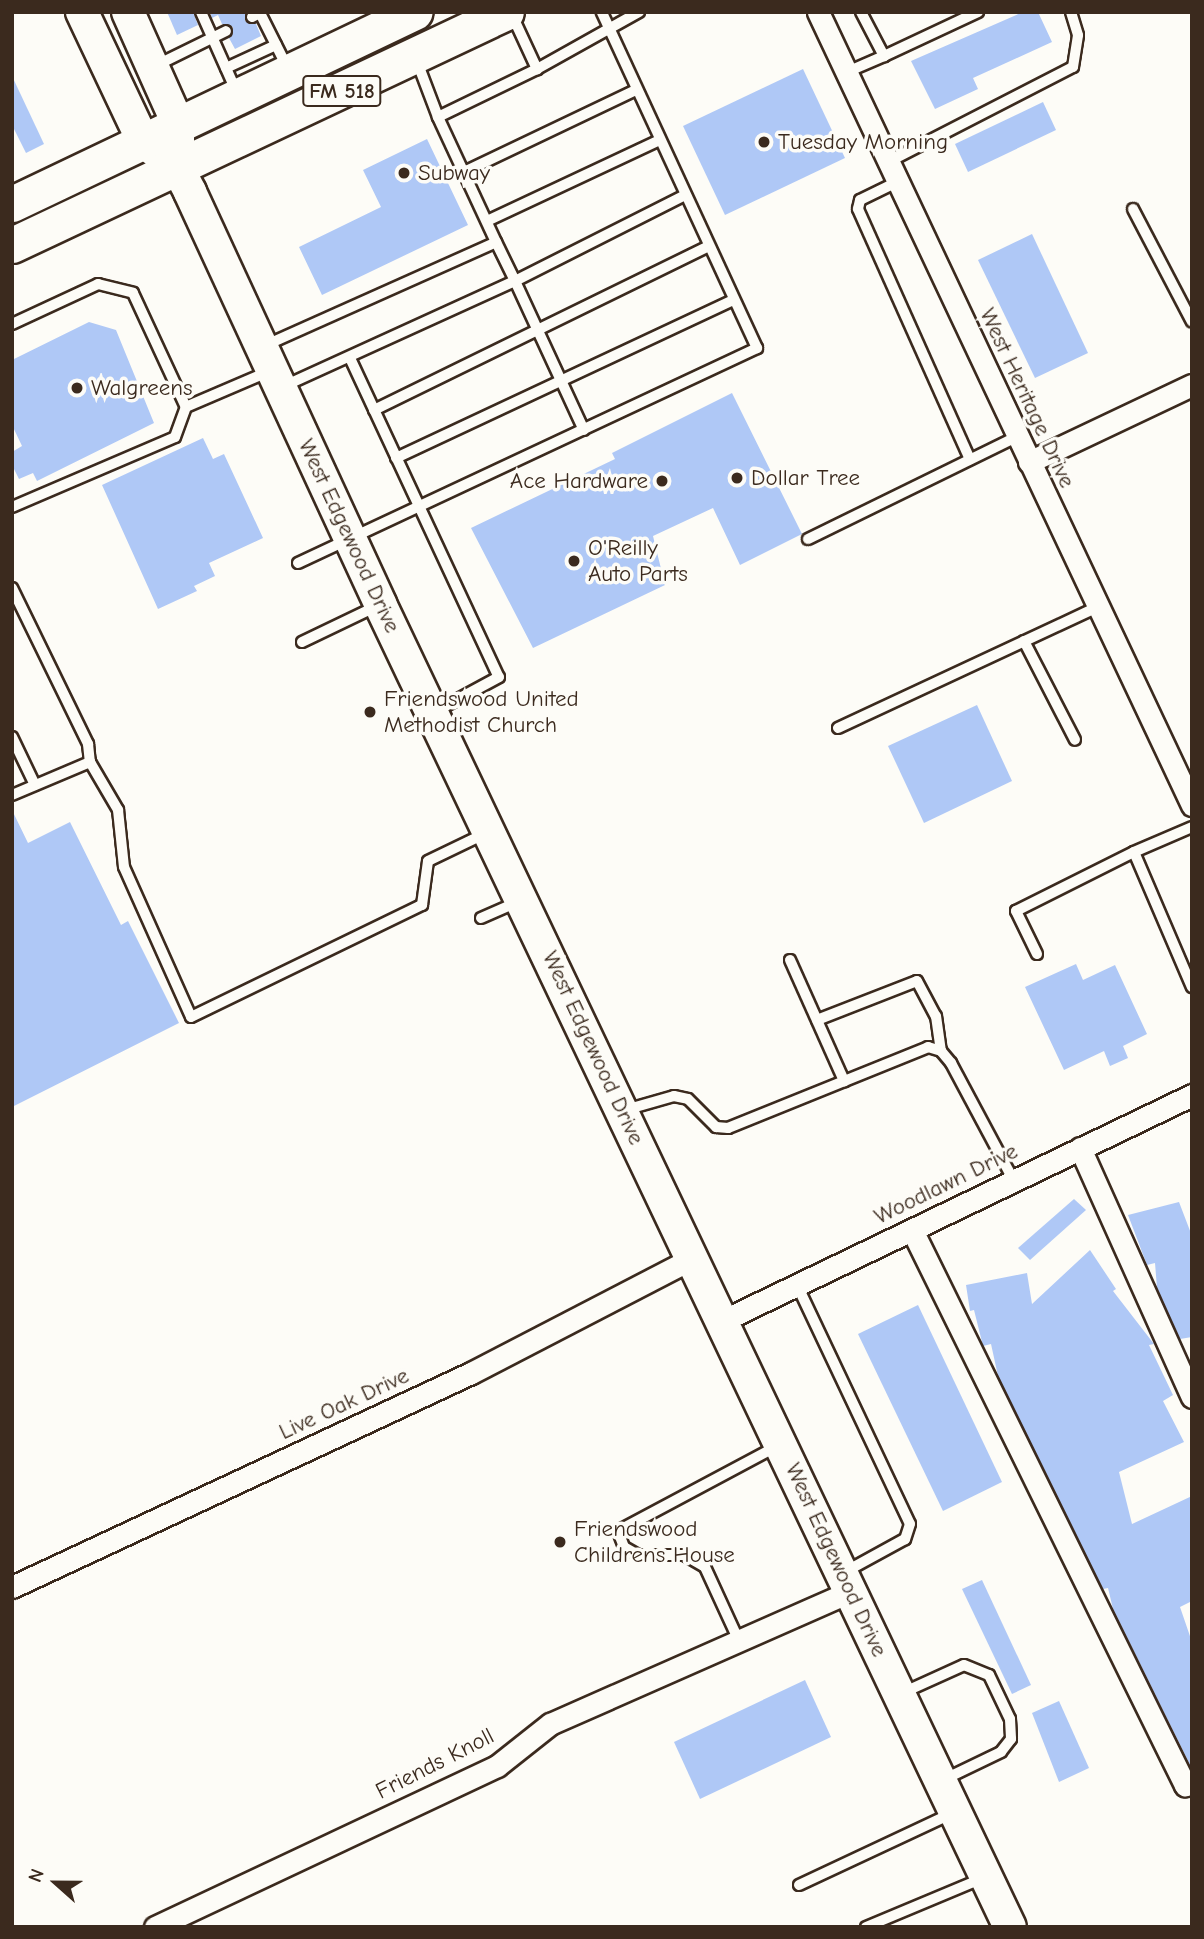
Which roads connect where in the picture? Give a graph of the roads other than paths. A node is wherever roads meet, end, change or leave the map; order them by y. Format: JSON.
{"nodes":[{"id":1,"x":82,"y":12,"type":"edge"},
{"id":2,"x":128,"y":12,"type":"edge"},
{"id":3,"x":201,"y":12,"type":"edge"},
{"id":4,"x":415,"y":12,"type":"edge"},
{"id":5,"x":508,"y":12,"type":"edge"},
{"id":6,"x":602,"y":12,"type":"edge"},
{"id":7,"x":639,"y":12,"type":"edge"},
{"id":8,"x":818,"y":12,"type":"edge"},
{"id":9,"x":861,"y":12,"type":"edge"},
{"id":10,"x":978,"y":12,"type":"edge"},
{"id":11,"x":1071,"y":12,"type":"edge"},
{"id":12,"x":252,"y":17,"type":"dead end"},
{"id":13,"x":609,"y":30,"type":"junction"},
{"id":14,"x":226,"y":31,"type":"dead end"},
{"id":15,"x":213,"y":37,"type":"junction"},
{"id":16,"x":415,"y":56,"type":"junction"},
{"id":17,"x":884,"y":56,"type":"junction"},
{"id":18,"x":283,"y":58,"type":"junction"},
{"id":19,"x":152,"y":67,"type":"junction"},
{"id":20,"x":537,"y":69,"type":"junction"},
{"id":21,"x":847,"y":72,"type":"junction"},
{"id":22,"x":232,"y":82,"type":"junction"},
{"id":23,"x":636,"y":90,"type":"junction"},
{"id":24,"x":438,"y":117,"type":"junction"},
{"id":25,"x":178,"y":124,"type":"junction"},
{"id":26,"x":143,"y":141,"type":"junction"},
{"id":27,"x":658,"y":141,"type":"junction"},
{"id":28,"x":888,"y":162,"type":"junction"},
{"id":29,"x":178,"y":169,"type":"junction"},
{"id":30,"x":464,"y":172,"type":"junction"},
{"id":31,"x":897,"y":182,"type":"junction"},
{"id":32,"x":685,"y":195,"type":"junction"},
{"id":33,"x":12,"y":204,"type":"edge"},
{"id":34,"x":1133,"y":209,"type":"dead end"},
{"id":35,"x":487,"y":221,"type":"junction"},
{"id":36,"x":496,"y":242,"type":"junction"},
{"id":37,"x":12,"y":246,"type":"edge"},
{"id":38,"x":709,"y":246,"type":"junction"},
{"id":39,"x":515,"y":281,"type":"junction"},
{"id":40,"x":734,"y":300,"type":"junction"},
{"id":41,"x":1192,"y":322,"type":"edge"},
{"id":42,"x":12,"y":324,"type":"edge"},
{"id":43,"x":538,"y":329,"type":"junction"},
{"id":44,"x":350,"y":358,"type":"junction"},
{"id":45,"x":271,"y":368,"type":"junction"},
{"id":46,"x":561,"y":381,"type":"junction"},
{"id":47,"x":1192,"y":384,"type":"edge"},
{"id":48,"x":186,"y":407,"type":"junction"},
{"id":49,"x":374,"y":410,"type":"junction"},
{"id":50,"x":584,"y":430,"type":"junction"},
{"id":51,"x":1016,"y":437,"type":"junction"},
{"id":52,"x":396,"y":458,"type":"junction"},
{"id":53,"x":970,"y":459,"type":"junction"},
{"id":54,"x":1028,"y":462,"type":"junction"},
{"id":55,"x":12,"y":507,"type":"edge"},
{"id":56,"x":419,"y":509,"type":"junction"},
{"id":57,"x":349,"y":538,"type":"junction"},
{"id":58,"x":808,"y":539,"type":"dead end"},
{"id":59,"x":298,"y":563,"type":"dead end"},
{"id":60,"x":12,"y":588,"type":"edge"},
{"id":61,"x":380,"y":604,"type":"junction"},
{"id":62,"x":1097,"y":607,"type":"junction"},
{"id":63,"x":1024,"y":641,"type":"junction"},
{"id":64,"x":302,"y":642,"type":"dead end"},
{"id":65,"x":432,"y":713,"type":"junction"},
{"id":66,"x":838,"y":728,"type":"dead end"},
{"id":67,"x":12,"y":737,"type":"edge"},
{"id":68,"x":1075,"y":740,"type":"dead end"},
{"id":69,"x":90,"y":762,"type":"junction"},
{"id":70,"x":35,"y":785,"type":"junction"},
{"id":71,"x":12,"y":795,"type":"edge"},
{"id":72,"x":1192,"y":805,"type":"edge"},
{"id":73,"x":1192,"y":827,"type":"edge"},
{"id":74,"x":488,"y":832,"type":"junction"},
{"id":75,"x":1134,"y":852,"type":"junction"},
{"id":76,"x":523,"y":899,"type":"junction"},
{"id":77,"x":481,"y":918,"type":"dead end"},
{"id":78,"x":1037,"y":954,"type":"dead end"},
{"id":79,"x":790,"y":960,"type":"dead end"},
{"id":80,"x":1192,"y":988,"type":"edge"},
{"id":81,"x":817,"y":1020,"type":"junction"},
{"id":82,"x":941,"y":1051,"type":"junction"},
{"id":83,"x":844,"y":1081,"type":"junction"},
{"id":84,"x":1192,"y":1095,"type":"edge"},
{"id":85,"x":622,"y":1111,"type":"junction"},
{"id":86,"x":1080,"y":1148,"type":"junction"},
{"id":87,"x":1014,"y":1181,"type":"junction"},
{"id":88,"x":912,"y":1230,"type":"junction"},
{"id":89,"x":693,"y":1258,"type":"junction"},
{"id":90,"x":797,"y":1285,"type":"junction"},
{"id":91,"x":722,"y":1321,"type":"junction"},
{"id":92,"x":1192,"y":1397,"type":"edge"},
{"id":93,"x":781,"y":1444,"type":"junction"},
{"id":94,"x":846,"y":1582,"type":"junction"},
{"id":95,"x":12,"y":1587,"type":"edge"},
{"id":96,"x":739,"y":1641,"type":"junction"},
{"id":97,"x":899,"y":1694,"type":"junction"},
{"id":98,"x":941,"y":1781,"type":"junction"},
{"id":99,"x":1192,"y":1782,"type":"edge"},
{"id":100,"x":955,"y":1812,"type":"junction"},
{"id":101,"x":986,"y":1877,"type":"junction"},
{"id":102,"x":799,"y":1885,"type":"dead end"},
{"id":103,"x":155,"y":1927,"type":"edge"},
{"id":104,"x":866,"y":1927,"type":"edge"},
{"id":105,"x":1010,"y":1927,"type":"edge"}],
"edges":[{"from":1,"to":26,"type":"main road"},
{"from":2,"to":19,"type":"main road"},
{"from":3,"to":15,"type":"lane"},
{"from":4,"to":18,"type":"main road","number":"FM 518"},
{"from":5,"to":16,"type":"main road","number":"FM 518"},
{"from":5,"to":20,"type":"lane"},
{"from":6,"to":13,"type":"lane"},
{"from":7,"to":13,"type":"lane"},
{"from":8,"to":21,"type":"street","name":"West Heritage Drive"},
{"from":9,"to":17,"type":"lane"},
{"from":10,"to":17,"type":"lane"},
{"from":11,"to":28,"type":"lane"},
{"from":12,"to":18,"type":"lane"},
{"from":13,"to":20,"type":"lane"},
{"from":13,"to":23,"type":"lane"},
{"from":14,"to":15,"type":"lane"},
{"from":15,"to":19,"type":"lane"},
{"from":15,"to":22,"type":"lane"},
{"from":16,"to":24,"type":"lane"},
{"from":16,"to":29,"type":"main road","number":"FM 518"},
{"from":17,"to":21,"type":"lane"},
{"from":18,"to":22,"type":"main road","number":"FM 518"},
{"from":19,"to":25,"type":"main road"},
{"from":20,"to":24,"type":"lane"},
{"from":21,"to":28,"type":"street","name":"West Heritage Drive"},
{"from":22,"to":25,"type":"main road","number":"FM 518"},
{"from":23,"to":27,"type":"lane"},
{"from":23,"to":30,"type":"lane"},
{"from":24,"to":30,"type":"lane"},
{"from":25,"to":26,"type":"main road","number":"FM 518"},
{"from":25,"to":29,"type":"main road"},
{"from":26,"to":29,"type":"main road"},
{"from":26,"to":33,"type":"main road","number":"FM 518"},
{"from":27,"to":32,"type":"lane"},
{"from":27,"to":35,"type":"lane"},
{"from":28,"to":31,"type":"street","name":"West Heritage Drive"},
{"from":29,"to":37,"type":"main road","number":"FM 518"},
{"from":29,"to":45,"type":"main road","name":"West Edgewood Drive"},
{"from":30,"to":35,"type":"lane"},
{"from":31,"to":51,"type":"street","name":"West Heritage Drive"},
{"from":31,"to":53,"type":"lane"},
{"from":32,"to":38,"type":"lane"},
{"from":32,"to":39,"type":"lane"},
{"from":34,"to":41,"type":"lane"},
{"from":35,"to":36,"type":"lane"},
{"from":36,"to":39,"type":"lane"},
{"from":36,"to":45,"type":"lane"},
{"from":38,"to":40,"type":"lane"},
{"from":38,"to":43,"type":"lane"},
{"from":39,"to":43,"type":"lane"},
{"from":39,"to":44,"type":"lane"},
{"from":40,"to":46,"type":"lane"},
{"from":40,"to":50,"type":"lane"},
{"from":42,"to":48,"type":"lane"},
{"from":43,"to":46,"type":"lane"},
{"from":43,"to":49,"type":"lane"},
{"from":44,"to":45,"type":"lane"},
{"from":44,"to":49,"type":"lane"},
{"from":45,"to":48,"type":"lane"},
{"from":45,"to":57,"type":"main road","name":"West Edgewood Drive"},
{"from":46,"to":50,"type":"lane"},
{"from":46,"to":52,"type":"lane"},
{"from":47,"to":54,"type":"street"},
{"from":48,"to":55,"type":"lane"},
{"from":49,"to":52,"type":"lane"},
{"from":50,"to":56,"type":"lane"},
{"from":51,"to":53,"type":"lane"},
{"from":51,"to":54,"type":"street","name":"West Heritage Drive"},
{"from":52,"to":56,"type":"lane"},
{"from":53,"to":58,"type":"lane"},
{"from":54,"to":62,"type":"street","name":"West Heritage Drive"},
{"from":56,"to":57,"type":"lane"},
{"from":56,"to":65,"type":"lane"},
{"from":57,"to":59,"type":"lane"},
{"from":57,"to":61,"type":"main road","name":"West Edgewood Drive"},
{"from":60,"to":69,"type":"lane"},
{"from":61,"to":64,"type":"lane"},
{"from":61,"to":65,"type":"main road","name":"West Edgewood Drive"},
{"from":62,"to":63,"type":"lane"},
{"from":62,"to":72,"type":"street","name":"West Heritage Drive"},
{"from":63,"to":66,"type":"lane"},
{"from":63,"to":68,"type":"lane"},
{"from":65,"to":74,"type":"main road","name":"West Edgewood Drive"},
{"from":67,"to":70,"type":"lane"},
{"from":69,"to":70,"type":"lane"},
{"from":69,"to":74,"type":"lane"},
{"from":70,"to":71,"type":"lane"},
{"from":73,"to":75,"type":"lane"},
{"from":74,"to":76,"type":"main road","name":"West Edgewood Drive"},
{"from":75,"to":78,"type":"lane"},
{"from":75,"to":80,"type":"lane"},
{"from":76,"to":77,"type":"lane"},
{"from":76,"to":85,"type":"main road","name":"West Edgewood Drive"},
{"from":79,"to":81,"type":"lane"},
{"from":81,"to":82,"type":"lane"},
{"from":81,"to":83,"type":"lane"},
{"from":82,"to":83,"type":"lane"},
{"from":82,"to":87,"type":"lane"},
{"from":83,"to":85,"type":"lane"},
{"from":84,"to":86,"type":"street","name":"Woodlawn Drive"},
{"from":85,"to":89,"type":"main road","name":"West Edgewood Drive"},
{"from":86,"to":87,"type":"street","name":"Woodlawn Drive"},
{"from":86,"to":92,"type":"street"},
{"from":87,"to":88,"type":"street","name":"Woodlawn Drive"},
{"from":88,"to":90,"type":"street","name":"Woodlawn Drive"},
{"from":88,"to":99,"type":"street"},
{"from":89,"to":91,"type":"main road","name":"West Edgewood Drive"},
{"from":89,"to":95,"type":"street","name":"Live Oak Drive"},
{"from":90,"to":91,"type":"street","name":"Woodlawn Drive"},
{"from":90,"to":94,"type":"lane"},
{"from":91,"to":93,"type":"main road","name":"West Edgewood Drive"},
{"from":93,"to":94,"type":"main road","name":"West Edgewood Drive"},
{"from":93,"to":96,"type":"lane"},
{"from":94,"to":96,"type":"street","name":"Friends Knoll"},
{"from":94,"to":97,"type":"main road","name":"West Edgewood Drive"},
{"from":96,"to":103,"type":"street","name":"Friends Knoll"},
{"from":97,"to":98,"type":"main road","name":"West Edgewood Drive"},
{"from":97,"to":98,"type":"lane"},
{"from":98,"to":100,"type":"main road","name":"West Edgewood Drive"},
{"from":100,"to":101,"type":"main road","name":"West Edgewood Drive"},
{"from":100,"to":102,"type":"lane"},
{"from":101,"to":104,"type":"lane"},
{"from":101,"to":105,"type":"main road","name":"West Edgewood Drive"}]}
